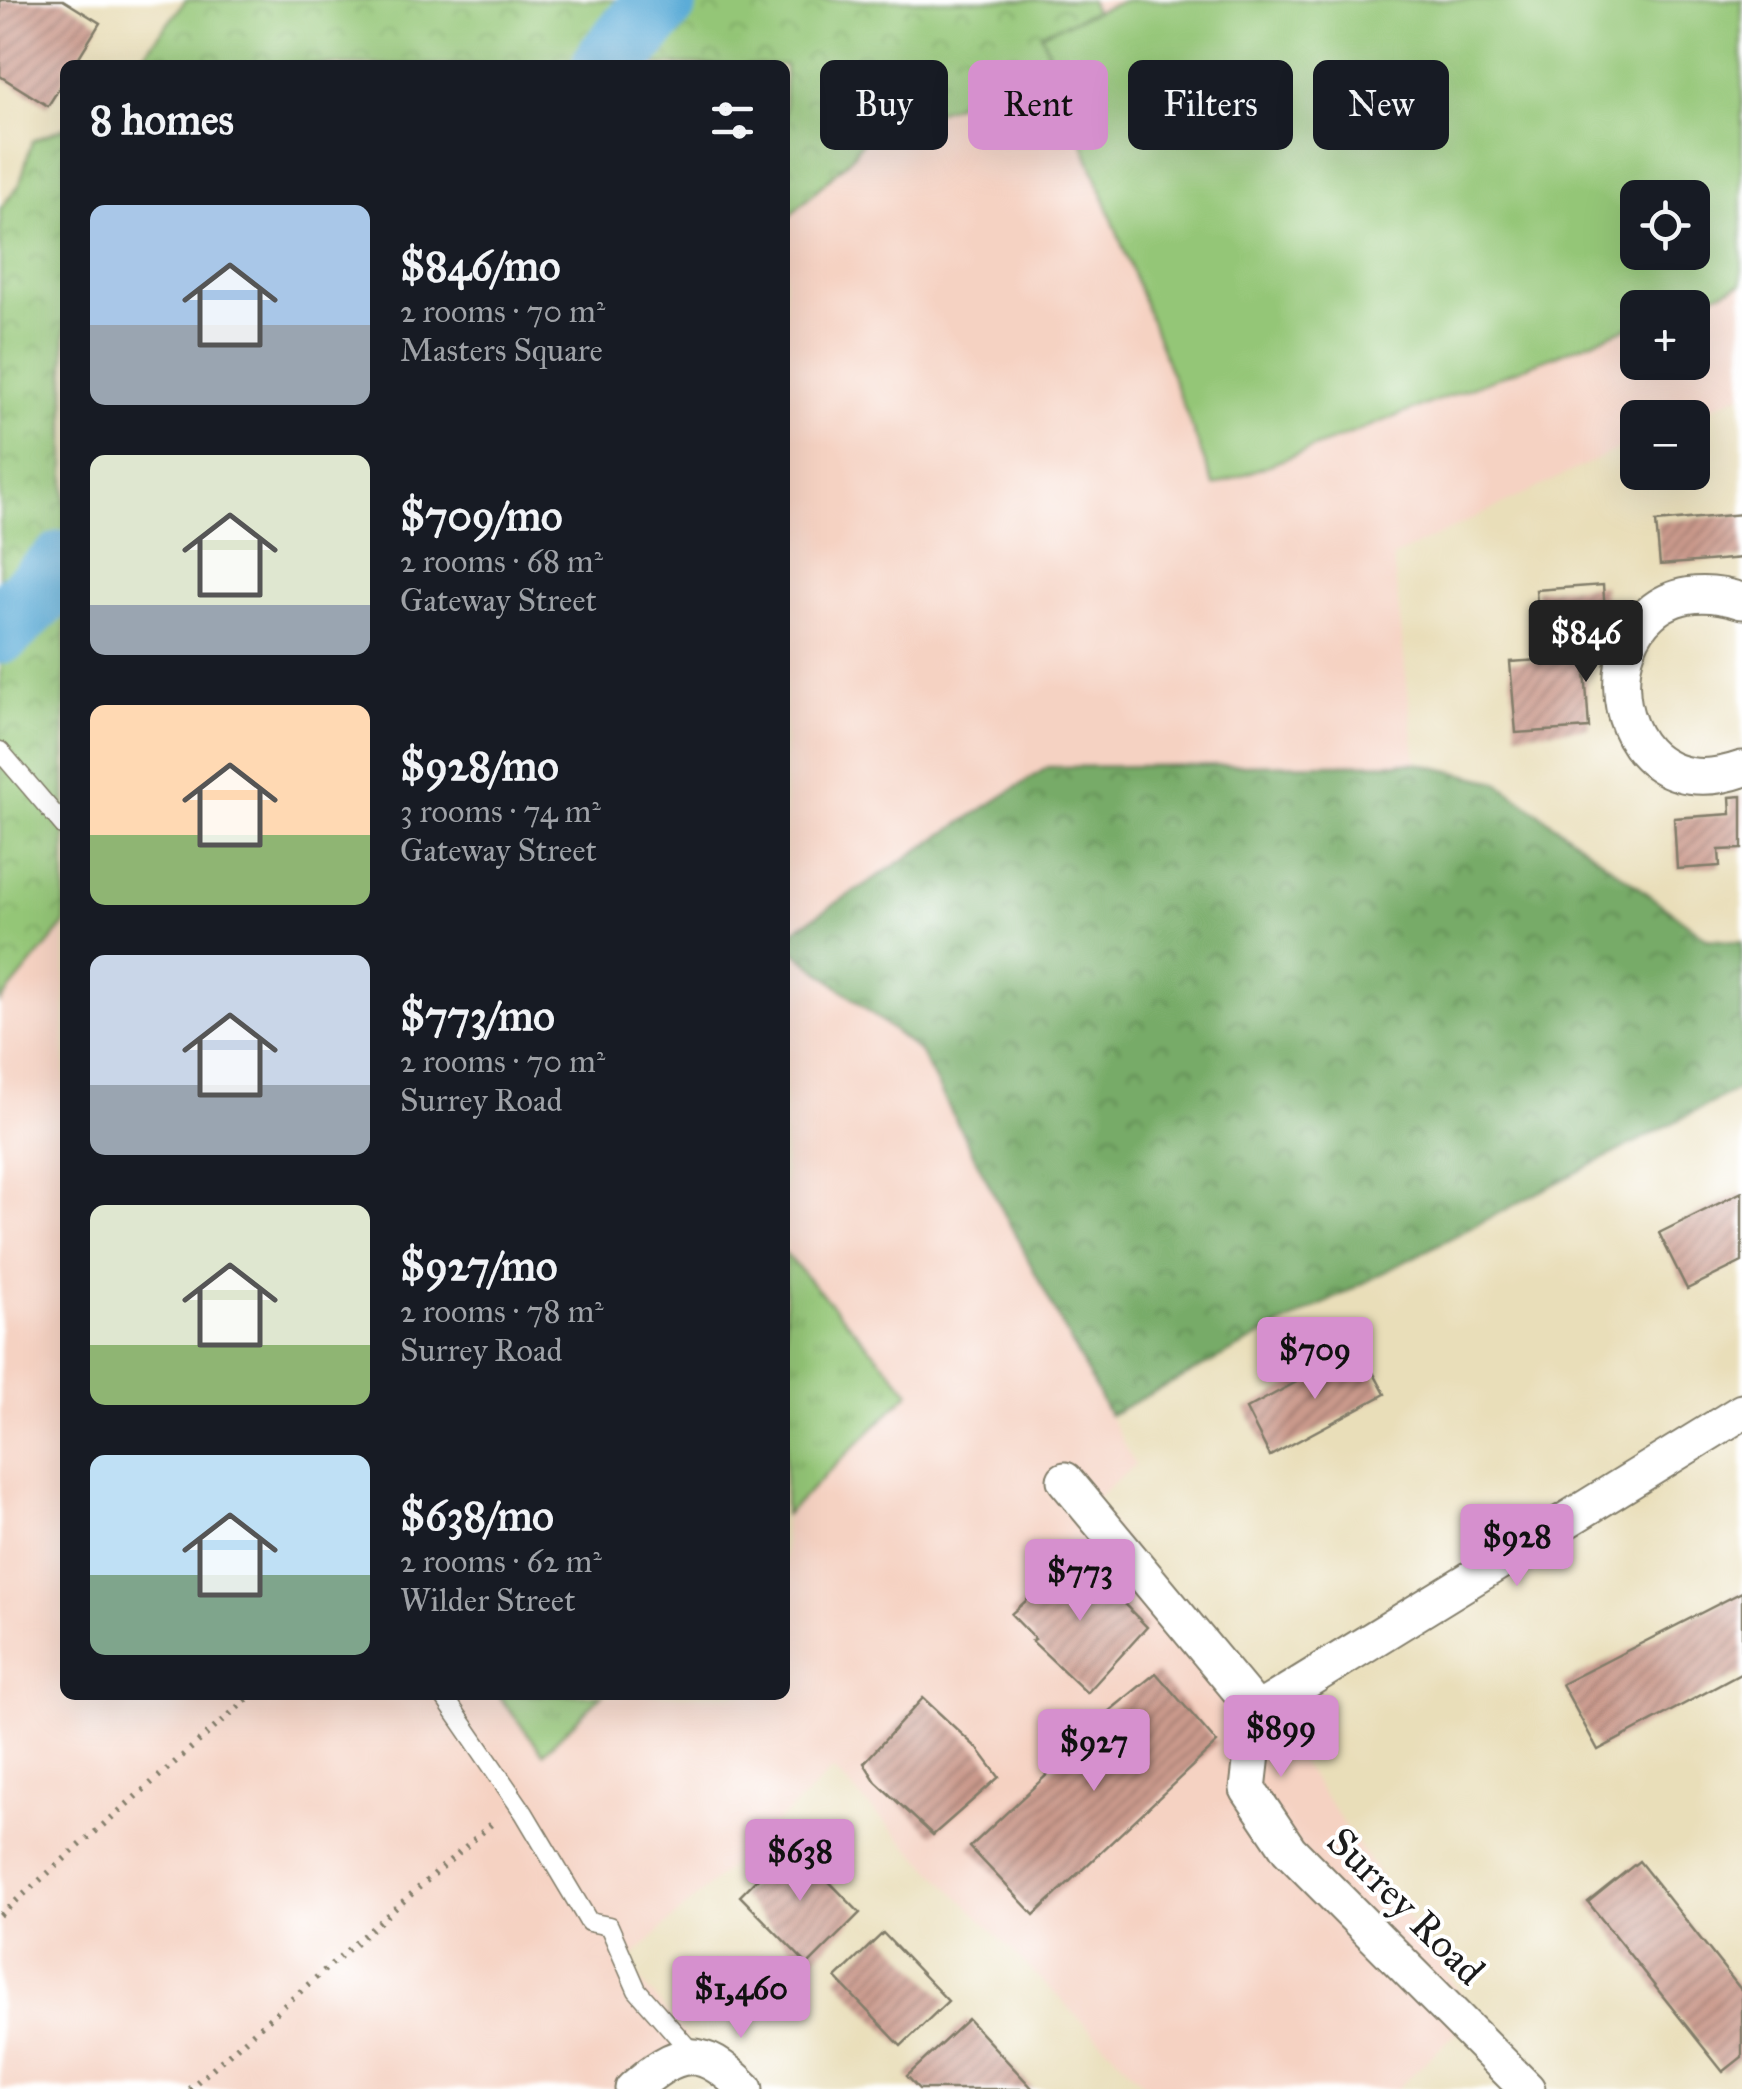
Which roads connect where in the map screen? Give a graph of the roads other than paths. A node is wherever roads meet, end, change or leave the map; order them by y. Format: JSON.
{"nodes":[{"id":1,"x":1742,"y":601,"type":"edge"},
{"id":2,"x":0,"y":752,"type":"edge"},
{"id":3,"x":1742,"y":769,"type":"edge"},
{"id":4,"x":60,"y":820,"type":"edge"},
{"id":5,"x":1742,"y":1412,"type":"edge"},
{"id":6,"x":1064,"y":1480,"type":"dead end"},
{"id":7,"x":447,"y":1700,"type":"edge"},
{"id":8,"x":1258,"y":1711,"type":"junction"},
{"id":9,"x":694,"y":2054,"type":"junction"},
{"id":10,"x":632,"y":2089,"type":"edge"},
{"id":11,"x":744,"y":2089,"type":"edge"},
{"id":12,"x":1528,"y":2089,"type":"edge"}],
"edges":[{"from":1,"to":3,"type":"street"},
{"from":2,"to":4,"type":"lane"},
{"from":5,"to":8,"type":"street"},
{"from":6,"to":8,"type":"street"},
{"from":7,"to":9,"type":"lane"},
{"from":8,"to":12,"type":"street","name":"Surrey Road"},
{"from":9,"to":10,"type":"street"},
{"from":9,"to":11,"type":"street"}]}
